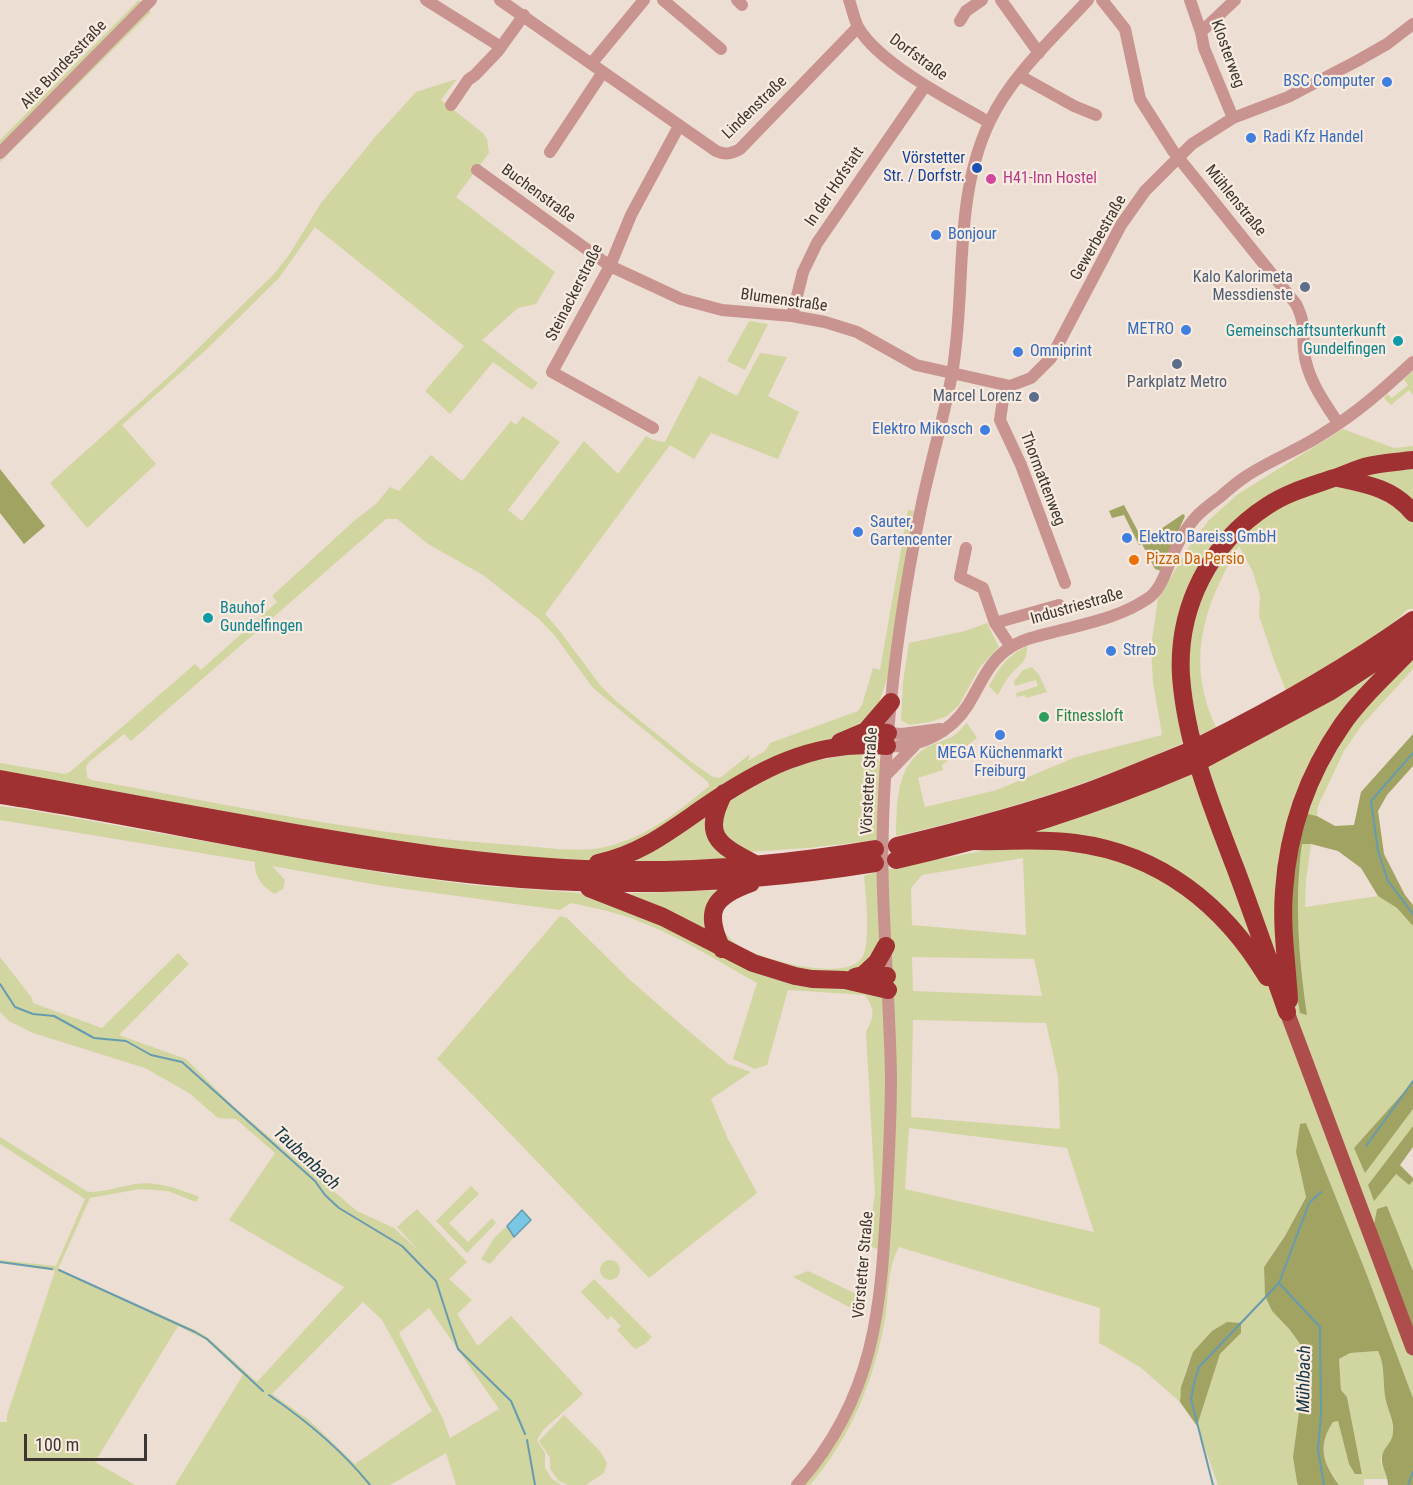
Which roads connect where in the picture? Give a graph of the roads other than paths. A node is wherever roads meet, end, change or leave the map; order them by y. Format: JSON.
{"nodes":[{"id":1,"x":151,"y":0,"type":"edge"},
{"id":2,"x":426,"y":0,"type":"edge"},
{"id":3,"x":500,"y":0,"type":"edge"},
{"id":4,"x":644,"y":0,"type":"edge"},
{"id":5,"x":663,"y":0,"type":"edge"},
{"id":6,"x":849,"y":0,"type":"edge"},
{"id":7,"x":982,"y":0,"type":"edge"},
{"id":8,"x":1001,"y":0,"type":"edge"},
{"id":9,"x":1088,"y":0,"type":"edge"},
{"id":10,"x":1102,"y":0,"type":"edge"},
{"id":11,"x":1190,"y":0,"type":"edge"},
{"id":12,"x":1235,"y":0,"type":"edge"},
{"id":13,"x":524,"y":15,"type":"junction"},
{"id":14,"x":960,"y":21,"type":"dead end"},
{"id":15,"x":858,"y":27,"type":"junction"},
{"id":16,"x":1201,"y":32,"type":"junction"},
{"id":17,"x":1410,"y":32,"type":"edge"},
{"id":18,"x":501,"y":47,"type":"junction"},
{"id":19,"x":721,"y":49,"type":"dead end"},
{"id":20,"x":1039,"y":53,"type":"junction"},
{"id":21,"x":591,"y":64,"type":"junction"},
{"id":22,"x":603,"y":72,"type":"junction"},
{"id":23,"x":1020,"y":76,"type":"junction"},
{"id":24,"x":925,"y":86,"type":"junction"},
{"id":25,"x":452,"y":105,"type":"dead end"},
{"id":26,"x":1096,"y":116,"type":"dead end"},
{"id":27,"x":1233,"y":118,"type":"junction"},
{"id":28,"x":989,"y":122,"type":"junction"},
{"id":29,"x":679,"y":126,"type":"junction"},
{"id":30,"x":550,"y":152,"type":"dead end"},
{"id":31,"x":0,"y":153,"type":"edge"},
{"id":32,"x":1178,"y":158,"type":"junction"},
{"id":33,"x":477,"y":170,"type":"dead end"},
{"id":34,"x":610,"y":266,"type":"junction"},
{"id":35,"x":792,"y":316,"type":"junction"},
{"id":36,"x":1413,"y":362,"type":"edge"},
{"id":37,"x":952,"y":374,"type":"junction"},
{"id":38,"x":1005,"y":386,"type":"junction"},
{"id":39,"x":1338,"y":423,"type":"junction"},
{"id":40,"x":653,"y":428,"type":"dead end"},
{"id":41,"x":1413,"y":460,"type":"edge"},
{"id":42,"x":1336,"y":478,"type":"junction"},
{"id":43,"x":1413,"y":513,"type":"edge"},
{"id":44,"x":966,"y":548,"type":"dead end"},
{"id":45,"x":1065,"y":583,"type":"dead end"},
{"id":46,"x":1059,"y":605,"type":"dead end"},
{"id":47,"x":1413,"y":606,"type":"edge"},
{"id":48,"x":1413,"y":620,"type":"edge"},
{"id":49,"x":995,"y":622,"type":"junction"},
{"id":50,"x":1404,"y":635,"type":"edge"},
{"id":51,"x":1011,"y":646,"type":"junction"},
{"id":52,"x":1413,"y":647,"type":"edge"},
{"id":53,"x":891,"y":702,"type":"junction"},
{"id":54,"x":945,"y":729,"type":"junction"},
{"id":55,"x":866,"y":731,"type":"junction"},
{"id":56,"x":888,"y":739,"type":"junction"},
{"id":57,"x":915,"y":745,"type":"junction"},
{"id":58,"x":831,"y":748,"type":"junction"},
{"id":59,"x":1196,"y":755,"type":"junction"},
{"id":60,"x":886,"y":775,"type":"junction"},
{"id":61,"x":0,"y":779,"type":"edge"},
{"id":62,"x":724,"y":793,"type":"junction"},
{"id":63,"x":0,"y":795,"type":"edge"},
{"id":64,"x":974,"y":841,"type":"junction"},
{"id":65,"x":875,"y":856,"type":"dead end"},
{"id":66,"x":760,"y":871,"type":"junction"},
{"id":67,"x":575,"y":875,"type":"junction"},
{"id":68,"x":886,"y":946,"type":"junction"},
{"id":69,"x":722,"y":949,"type":"junction"},
{"id":70,"x":854,"y":977,"type":"junction"},
{"id":71,"x":888,"y":983,"type":"junction"},
{"id":72,"x":1290,"y":1017,"type":"junction"},
{"id":73,"x":1413,"y":1348,"type":"edge"},
{"id":74,"x":797,"y":1485,"type":"edge"}],
"edges":[{"from":1,"to":31,"type":"street","name":"Alte Bundesstraße"},
{"from":2,"to":18,"type":"street"},
{"from":3,"to":13,"type":"street","name":"Lindenstraße"},
{"from":4,"to":21,"type":"street"},
{"from":5,"to":19,"type":"street"},
{"from":6,"to":15,"type":"street","name":"Dorfstraße"},
{"from":7,"to":14,"type":"street"},
{"from":8,"to":20,"type":"street"},
{"from":9,"to":20,"type":"street","name":"Vörstetter Straße"},
{"from":10,"to":32,"type":"street","name":"Mühlenstraße"},
{"from":11,"to":16,"type":"street","name":"Klosterweg"},
{"from":12,"to":16,"type":"street"},
{"from":13,"to":18,"type":"street"},
{"from":13,"to":21,"type":"street","name":"Lindenstraße"},
{"from":15,"to":24,"type":"street","name":"Dorfstraße"},
{"from":15,"to":29,"type":"street","name":"Lindenstraße"},
{"from":16,"to":27,"type":"street","name":"Klosterweg"},
{"from":17,"to":27,"type":"street","name":"Gewerbestraße"},
{"from":18,"to":25,"type":"street"},
{"from":20,"to":23,"type":"street","name":"Vörstetter Straße"},
{"from":21,"to":22,"type":"street","name":"Lindenstraße"},
{"from":22,"to":29,"type":"street","name":"Lindenstraße"},
{"from":22,"to":30,"type":"street"},
{"from":23,"to":26,"type":"street"},
{"from":23,"to":28,"type":"street","name":"Vörstetter Straße"},
{"from":24,"to":28,"type":"street","name":"Dorfstraße"},
{"from":24,"to":35,"type":"street","name":"In der Hofstatt"},
{"from":27,"to":32,"type":"street","name":"Gewerbestraße"},
{"from":28,"to":37,"type":"street","name":"Vörstetter Straße"},
{"from":29,"to":34,"type":"street","name":"Steinackerstraße"},
{"from":32,"to":38,"type":"street","name":"Gewerbestraße"},
{"from":32,"to":39,"type":"street","name":"Mühlenstraße"},
{"from":33,"to":34,"type":"street","name":"Buchenstraße"},
{"from":34,"to":35,"type":"street","name":"Blumenstraße"},
{"from":34,"to":40,"type":"street","name":"Steinackerstraße"},
{"from":35,"to":37,"type":"street","name":"Blumenstraße"},
{"from":36,"to":39,"type":"street","name":"Industriestraße"},
{"from":37,"to":38,"type":"street"},
{"from":37,"to":53,"type":"street","name":"Vörstetter Straße"},
{"from":38,"to":45,"type":"street","name":"Thormattenweg"},
{"from":39,"to":51,"type":"street","name":"Industriestraße"},
{"from":41,"to":42,"type":"highway"},
{"from":42,"to":43,"type":"highway"},
{"from":42,"to":72,"type":"highway"},
{"from":44,"to":49,"type":"street"},
{"from":46,"to":49,"type":"street"},
{"from":47,"to":50,"type":"highway"},
{"from":48,"to":50,"type":"highway"},
{"from":49,"to":51,"type":"street"},
{"from":50,"to":59,"type":"highway"},
{"from":51,"to":54,"type":"street","name":"Industriestraße"},
{"from":52,"to":72,"type":"highway"},
{"from":53,"to":55,"type":"highway"},
{"from":53,"to":56,"type":"street","name":"Vörstetter Straße"},
{"from":54,"to":56,"type":"street"},
{"from":54,"to":57,"type":"street","name":"Industriestraße"},
{"from":55,"to":56,"type":"highway"},
{"from":55,"to":58,"type":"highway"},
{"from":56,"to":57,"type":"street","name":"Industriestraße"},
{"from":56,"to":58,"type":"highway"},
{"from":56,"to":60,"type":"street","name":"Vörstetter Straße"},
{"from":57,"to":60,"type":"street"},
{"from":58,"to":62,"type":"highway"},
{"from":59,"to":64,"type":"highway"},
{"from":59,"to":64,"type":"highway"},
{"from":60,"to":68,"type":"street","name":"Vörstetter Straße"},
{"from":61,"to":67,"type":"highway"},
{"from":62,"to":66,"type":"highway"},
{"from":62,"to":67,"type":"highway"},
{"from":63,"to":67,"type":"highway"},
{"from":64,"to":72,"type":"highway"},
{"from":65,"to":66,"type":"highway"},
{"from":66,"to":67,"type":"highway"},
{"from":66,"to":69,"type":"highway"},
{"from":67,"to":69,"type":"highway"},
{"from":68,"to":70,"type":"highway"},
{"from":68,"to":71,"type":"street","name":"Vörstetter Straße"},
{"from":69,"to":70,"type":"highway"},
{"from":70,"to":71,"type":"highway"},
{"from":71,"to":74,"type":"street","name":"Vörstetter Straße"},
{"from":72,"to":73,"type":"main road"}]}
